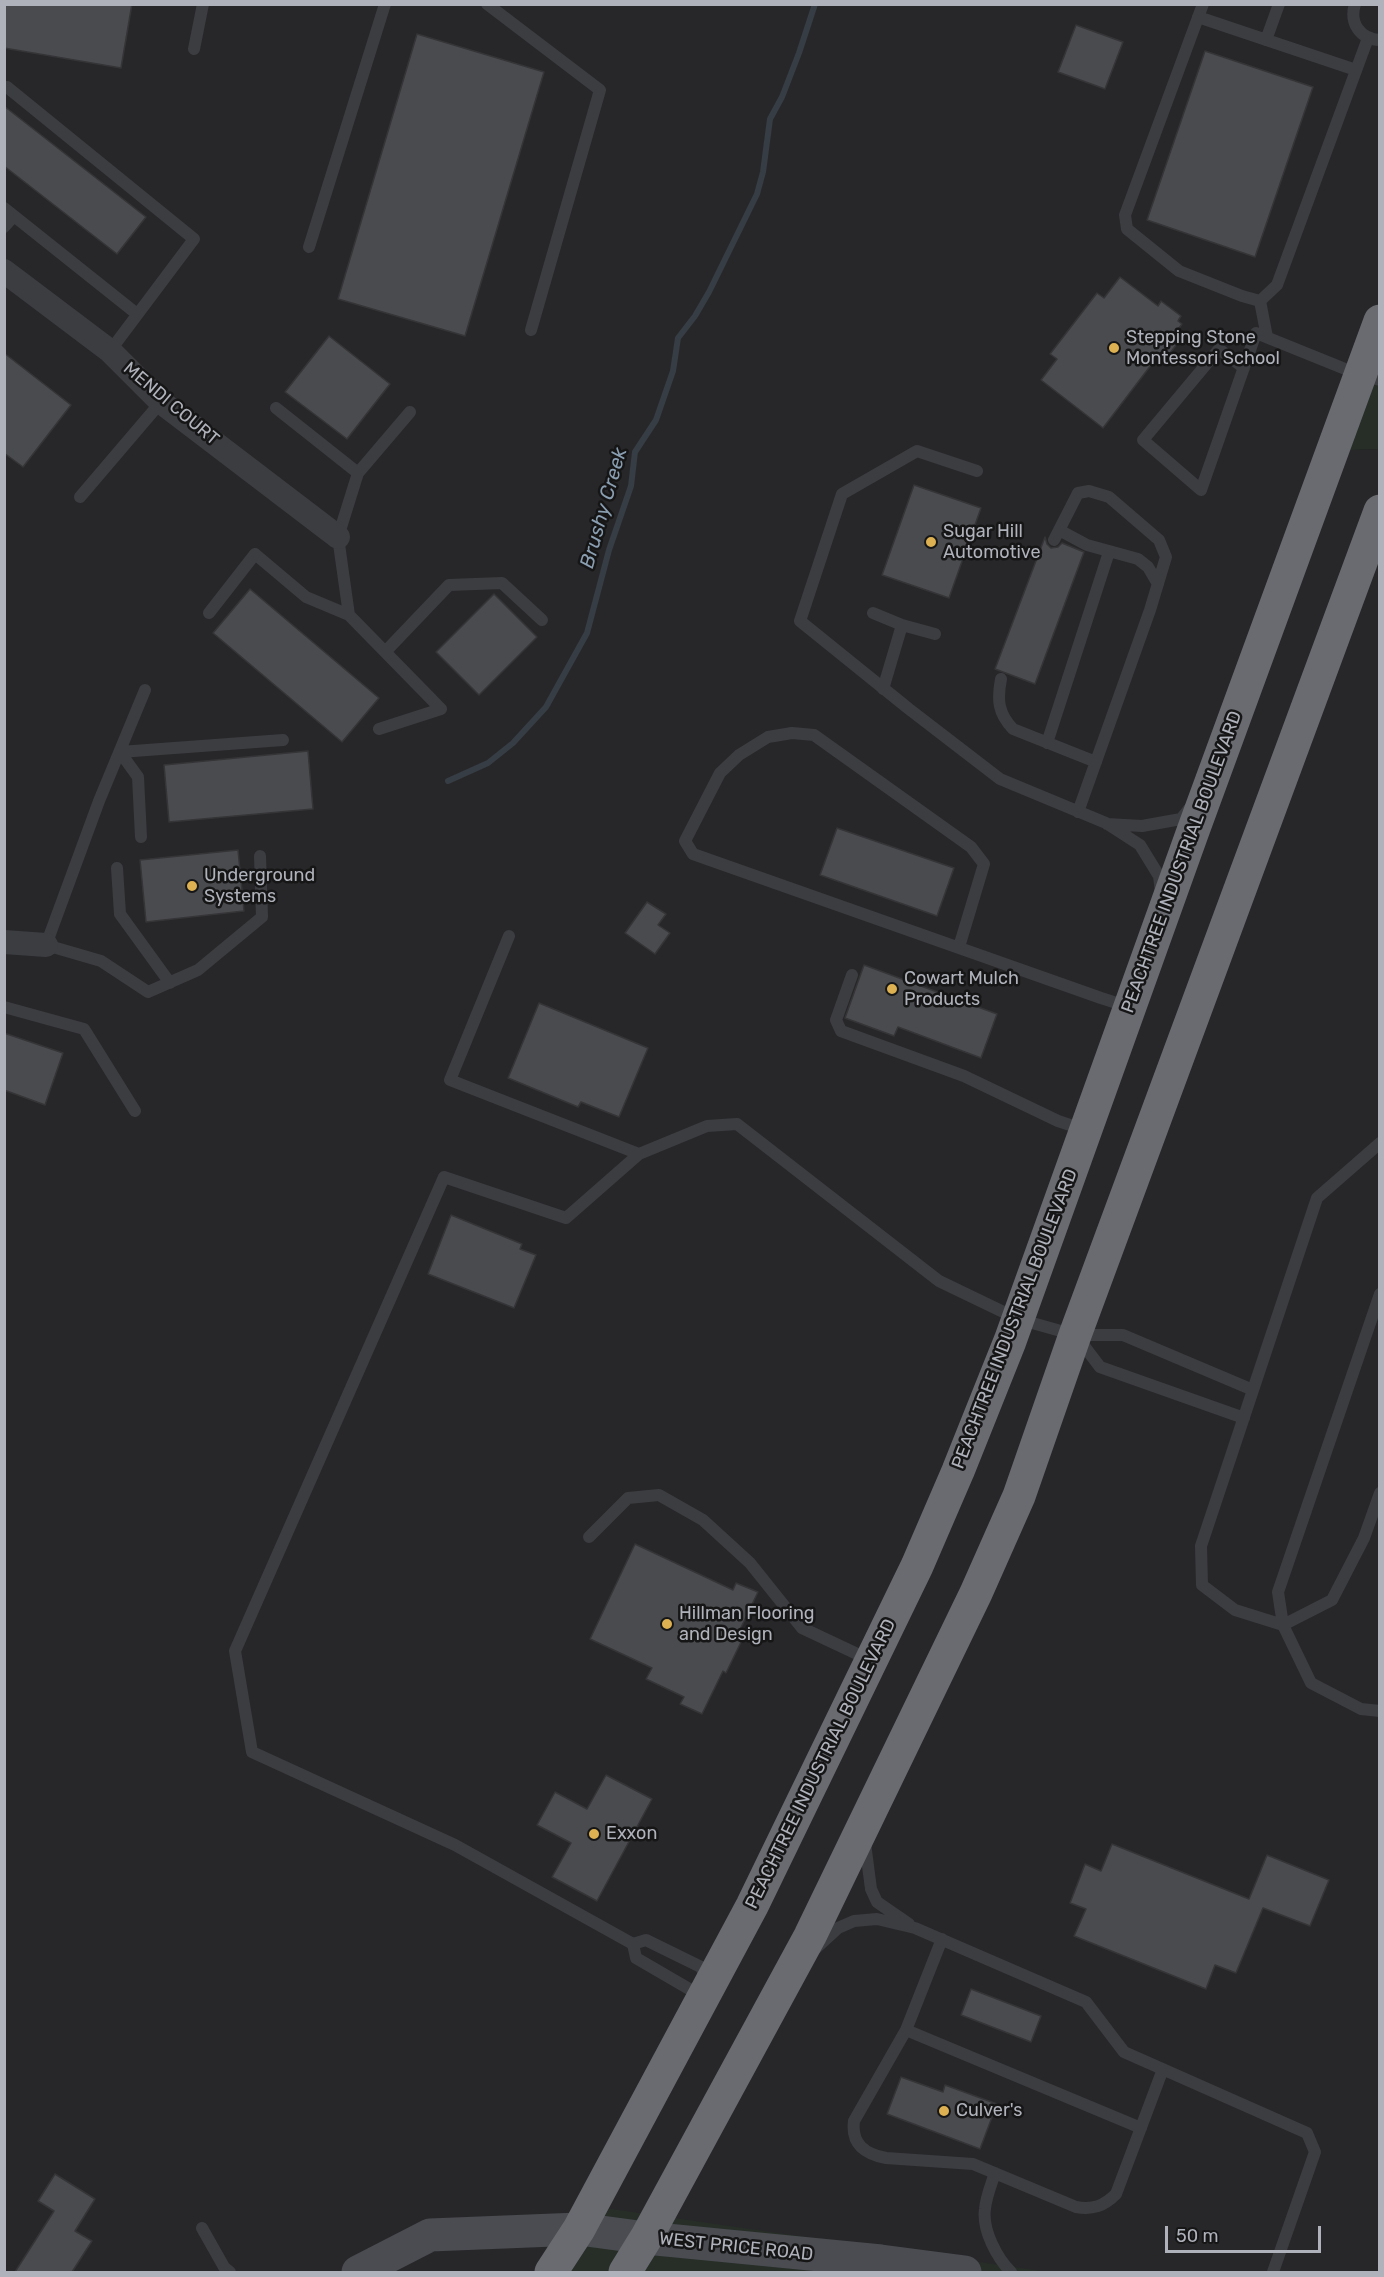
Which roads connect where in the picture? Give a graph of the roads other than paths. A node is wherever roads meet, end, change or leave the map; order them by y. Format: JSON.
{"nodes":[{"id":1,"x":203,"y":4,"type":"edge"},
{"id":2,"x":385,"y":4,"type":"edge"},
{"id":3,"x":487,"y":4,"type":"edge"},
{"id":4,"x":1203,"y":4,"type":"edge"},
{"id":5,"x":1279,"y":4,"type":"edge"},
{"id":6,"x":1355,"y":4,"type":"edge"},
{"id":7,"x":1198,"y":17,"type":"junction"},
{"id":8,"x":1374,"y":39,"type":"edge"},
{"id":9,"x":1266,"y":40,"type":"junction"},
{"id":10,"x":194,"y":48,"type":"dead end"},
{"id":11,"x":1356,"y":70,"type":"junction"},
{"id":12,"x":7,"y":87,"type":"dead end"},
{"id":13,"x":9,"y":212,"type":"edge"},
{"id":14,"x":4,"y":227,"type":"edge"},
{"id":15,"x":309,"y":247,"type":"dead end"},
{"id":16,"x":4,"y":271,"type":"edge"},
{"id":17,"x":1260,"y":300,"type":"junction"},
{"id":18,"x":137,"y":314,"type":"junction"},
{"id":19,"x":1380,"y":321,"type":"edge"},
{"id":20,"x":531,"y":330,"type":"dead end"},
{"id":21,"x":1267,"y":337,"type":"junction"},
{"id":22,"x":110,"y":351,"type":"junction"},
{"id":23,"x":1244,"y":368,"type":"junction"},
{"id":24,"x":1370,"y":377,"type":"edge"},
{"id":25,"x":161,"y":402,"type":"junction"},
{"id":26,"x":276,"y":408,"type":"dead end"},
{"id":27,"x":410,"y":412,"type":"dead end"},
{"id":28,"x":976,"y":471,"type":"dead end"},
{"id":29,"x":358,"y":473,"type":"junction"},
{"id":30,"x":80,"y":497,"type":"dead end"},
{"id":31,"x":1380,"y":511,"type":"edge"},
{"id":32,"x":338,"y":537,"type":"junction"},
{"id":33,"x":1109,"y":552,"type":"junction"},
{"id":34,"x":1158,"y":584,"type":"junction"},
{"id":35,"x":209,"y":613,"type":"dead end"},
{"id":36,"x":873,"y":613,"type":"dead end"},
{"id":37,"x":349,"y":615,"type":"junction"},
{"id":38,"x":542,"y":620,"type":"dead end"},
{"id":39,"x":902,"y":625,"type":"junction"},
{"id":40,"x":935,"y":634,"type":"dead end"},
{"id":41,"x":386,"y":651,"type":"junction"},
{"id":42,"x":1001,"y":679,"type":"dead end"},
{"id":43,"x":884,"y":689,"type":"junction"},
{"id":44,"x":145,"y":690,"type":"dead end"},
{"id":45,"x":379,"y":729,"type":"dead end"},
{"id":46,"x":283,"y":740,"type":"dead end"},
{"id":47,"x":1047,"y":743,"type":"junction"},
{"id":48,"x":120,"y":752,"type":"junction"},
{"id":49,"x":1096,"y":762,"type":"junction"},
{"id":50,"x":1210,"y":784,"type":"junction"},
{"id":51,"x":1078,"y":812,"type":"junction"},
{"id":52,"x":1106,"y":824,"type":"junction"},
{"id":53,"x":141,"y":837,"type":"dead end"},
{"id":54,"x":260,"y":856,"type":"dead end"},
{"id":55,"x":117,"y":868,"type":"dead end"},
{"id":56,"x":1164,"y":911,"type":"junction"},
{"id":57,"x":509,"y":936,"type":"dead end"},
{"id":58,"x":4,"y":942,"type":"edge"},
{"id":59,"x":46,"y":945,"type":"junction"},
{"id":60,"x":959,"y":948,"type":"junction"},
{"id":61,"x":852,"y":975,"type":"dead end"},
{"id":62,"x":170,"y":983,"type":"junction"},
{"id":63,"x":4,"y":1006,"type":"edge"},
{"id":64,"x":1130,"y":1008,"type":"junction"},
{"id":65,"x":135,"y":1111,"type":"dead end"},
{"id":66,"x":1086,"y":1131,"type":"junction"},
{"id":67,"x":1380,"y":1143,"type":"edge"},
{"id":68,"x":639,"y":1154,"type":"junction"},
{"id":69,"x":1380,"y":1294,"type":"edge"},
{"id":70,"x":1018,"y":1319,"type":"junction"},
{"id":71,"x":1075,"y":1335,"type":"junction"},
{"id":72,"x":1253,"y":1390,"type":"junction"},
{"id":73,"x":1244,"y":1418,"type":"junction"},
{"id":74,"x":1380,"y":1493,"type":"edge"},
{"id":75,"x":589,"y":1537,"type":"dead end"},
{"id":76,"x":1283,"y":1625,"type":"junction"},
{"id":77,"x":871,"y":1661,"type":"junction"},
{"id":78,"x":1380,"y":1711,"type":"edge"},
{"id":79,"x":864,"y":1825,"type":"junction"},
{"id":80,"x":915,"y":1928,"type":"junction"},
{"id":81,"x":942,"y":1939,"type":"junction"},
{"id":82,"x":633,"y":1944,"type":"junction"},
{"id":83,"x":792,"y":1970,"type":"junction"},
{"id":84,"x":709,"y":1986,"type":"junction"},
{"id":85,"x":906,"y":2030,"type":"junction"},
{"id":86,"x":1163,"y":2069,"type":"junction"},
{"id":87,"x":1141,"y":2128,"type":"junction"},
{"id":88,"x":995,"y":2173,"type":"junction"},
{"id":89,"x":202,"y":2228,"type":"dead end"},
{"id":90,"x":579,"y":2229,"type":"junction"},
{"id":91,"x":646,"y":2238,"type":"junction"},
{"id":92,"x":230,"y":2272,"type":"edge"},
{"id":93,"x":358,"y":2272,"type":"edge"},
{"id":94,"x":551,"y":2272,"type":"edge"},
{"id":95,"x":626,"y":2272,"type":"edge"},
{"id":96,"x":964,"y":2272,"type":"edge"},
{"id":97,"x":1011,"y":2272,"type":"edge"},
{"id":98,"x":1273,"y":2272,"type":"edge"}],
"edges":[{"from":1,"to":10,"type":"lane"},
{"from":2,"to":15,"type":"lane"},
{"from":3,"to":20,"type":"lane"},
{"from":4,"to":7,"type":"lane"},
{"from":5,"to":9,"type":"lane"},
{"from":6,"to":8,"type":"lane"},
{"from":7,"to":9,"type":"lane"},
{"from":7,"to":17,"type":"lane"},
{"from":8,"to":11,"type":"lane"},
{"from":9,"to":11,"type":"lane"},
{"from":11,"to":17,"type":"lane"},
{"from":12,"to":18,"type":"lane"},
{"from":13,"to":14,"type":"lane"},
{"from":13,"to":18,"type":"lane"},
{"from":16,"to":22,"type":"street","name":"MENDI COURT"},
{"from":17,"to":21,"type":"lane"},
{"from":18,"to":22,"type":"lane"},
{"from":19,"to":24,"type":"highway","name":"PEACHTREE INDUSTRIAL BOULEVARD"},
{"from":21,"to":23,"type":"lane"},
{"from":21,"to":24,"type":"lane"},
{"from":22,"to":25,"type":"street","name":"MENDI COURT"},
{"from":23,"to":23,"type":"lane"},
{"from":24,"to":50,"type":"highway","name":"PEACHTREE INDUSTRIAL BOULEVARD"},
{"from":25,"to":30,"type":"lane"},
{"from":25,"to":32,"type":"street","name":"MENDI COURT"},
{"from":26,"to":29,"type":"lane"},
{"from":27,"to":29,"type":"lane"},
{"from":28,"to":43,"type":"lane"},
{"from":29,"to":32,"type":"lane"},
{"from":31,"to":71,"type":"highway"},
{"from":32,"to":37,"type":"lane"},
{"from":33,"to":34,"type":"lane"},
{"from":33,"to":34,"type":"lane"},
{"from":33,"to":47,"type":"lane"},
{"from":34,"to":49,"type":"lane"},
{"from":35,"to":37,"type":"lane"},
{"from":36,"to":39,"type":"lane"},
{"from":37,"to":41,"type":"lane"},
{"from":38,"to":41,"type":"lane"},
{"from":39,"to":40,"type":"lane"},
{"from":39,"to":43,"type":"lane"},
{"from":41,"to":45,"type":"lane"},
{"from":42,"to":47,"type":"lane"},
{"from":43,"to":51,"type":"lane"},
{"from":44,"to":48,"type":"lane"},
{"from":46,"to":48,"type":"lane"},
{"from":47,"to":49,"type":"lane"},
{"from":48,"to":53,"type":"lane"},
{"from":48,"to":59,"type":"lane"},
{"from":49,"to":51,"type":"lane"},
{"from":50,"to":52,"type":"lane"},
{"from":50,"to":56,"type":"highway","name":"PEACHTREE INDUSTRIAL BOULEVARD"},
{"from":51,"to":52,"type":"lane"},
{"from":52,"to":56,"type":"lane"},
{"from":54,"to":62,"type":"lane"},
{"from":55,"to":62,"type":"lane"},
{"from":56,"to":64,"type":"highway","name":"PEACHTREE INDUSTRIAL BOULEVARD"},
{"from":57,"to":68,"type":"lane"},
{"from":58,"to":59,"type":"street"},
{"from":59,"to":62,"type":"lane"},
{"from":60,"to":60,"type":"lane"},
{"from":60,"to":64,"type":"lane"},
{"from":61,"to":66,"type":"lane"},
{"from":63,"to":65,"type":"lane"},
{"from":64,"to":66,"type":"highway","name":"PEACHTREE INDUSTRIAL BOULEVARD"},
{"from":66,"to":70,"type":"highway","name":"PEACHTREE INDUSTRIAL BOULEVARD"},
{"from":67,"to":72,"type":"lane"},
{"from":68,"to":70,"type":"lane"},
{"from":68,"to":82,"type":"lane"},
{"from":69,"to":76,"type":"lane"},
{"from":70,"to":71,"type":"lane"},
{"from":70,"to":77,"type":"highway","name":"PEACHTREE INDUSTRIAL BOULEVARD"},
{"from":71,"to":72,"type":"lane"},
{"from":71,"to":73,"type":"lane"},
{"from":71,"to":79,"type":"highway"},
{"from":72,"to":73,"type":"lane"},
{"from":73,"to":76,"type":"lane"},
{"from":74,"to":76,"type":"lane"},
{"from":75,"to":77,"type":"lane"},
{"from":76,"to":78,"type":"lane"},
{"from":77,"to":84,"type":"highway","name":"PEACHTREE INDUSTRIAL BOULEVARD"},
{"from":79,"to":80,"type":"lane"},
{"from":79,"to":83,"type":"highway"},
{"from":80,"to":81,"type":"lane"},
{"from":80,"to":83,"type":"lane"},
{"from":81,"to":85,"type":"lane"},
{"from":81,"to":86,"type":"lane"},
{"from":82,"to":84,"type":"lane"},
{"from":82,"to":84,"type":"lane"},
{"from":83,"to":91,"type":"highway"},
{"from":84,"to":90,"type":"highway","name":"PEACHTREE INDUSTRIAL BOULEVARD"},
{"from":85,"to":87,"type":"lane"},
{"from":85,"to":88,"type":"lane"},
{"from":86,"to":87,"type":"lane"},
{"from":86,"to":98,"type":"lane"},
{"from":87,"to":88,"type":"lane"},
{"from":88,"to":97,"type":"lane"},
{"from":89,"to":92,"type":"lane"},
{"from":90,"to":91,"type":"street","name":"WEST PRICE ROAD"},
{"from":90,"to":93,"type":"street","name":"WEST PRICE ROAD"},
{"from":90,"to":94,"type":"highway","name":"PEACHTREE INDUSTRIAL BOULEVARD"},
{"from":91,"to":95,"type":"highway"},
{"from":91,"to":96,"type":"street","name":"WEST PRICE ROAD"}]}
